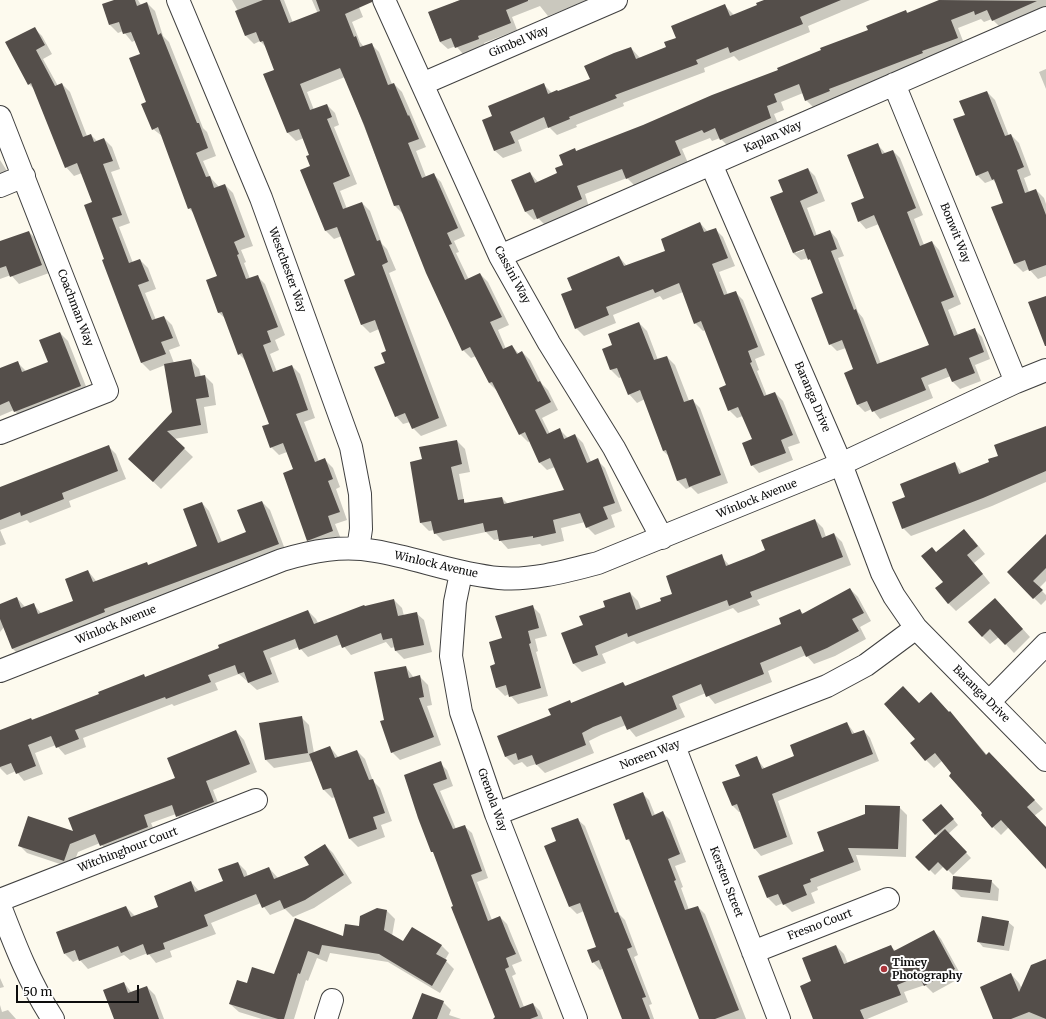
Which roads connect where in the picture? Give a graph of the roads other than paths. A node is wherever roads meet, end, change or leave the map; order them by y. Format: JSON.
{"nodes":[{"id":1,"x":178,"y":0,"type":"edge"},
{"id":2,"x":384,"y":0,"type":"edge"},
{"id":3,"x":616,"y":0,"type":"edge"},
{"id":4,"x":1046,"y":18,"type":"edge"},
{"id":5,"x":422,"y":84,"type":"junction"},
{"id":6,"x":894,"y":84,"type":"junction"},
{"id":7,"x":0,"y":117,"type":"edge"},
{"id":8,"x":710,"y":164,"type":"junction"},
{"id":9,"x":24,"y":176,"type":"junction"},
{"id":10,"x":0,"y":186,"type":"edge"},
{"id":11,"x":500,"y":256,"type":"junction"},
{"id":12,"x":1046,"y":370,"type":"edge"},
{"id":13,"x":1016,"y":382,"type":"junction"},
{"id":14,"x":0,"y":434,"type":"edge"},
{"id":15,"x":841,"y":464,"type":"junction"},
{"id":16,"x":662,"y":538,"type":"junction"},
{"id":17,"x":358,"y":549,"type":"junction"},
{"id":18,"x":461,"y":573,"type":"junction"},
{"id":19,"x":916,"y":628,"type":"junction"},
{"id":20,"x":1046,"y":644,"type":"edge"},
{"id":21,"x":0,"y":671,"type":"edge"},
{"id":22,"x":989,"y":702,"type":"junction"},
{"id":23,"x":674,"y":746,"type":"junction"},
{"id":24,"x":1046,"y":760,"type":"edge"},
{"id":25,"x":256,"y":800,"type":"dead end"},
{"id":26,"x":496,"y":814,"type":"junction"},
{"id":27,"x":888,"y":899,"type":"dead end"},
{"id":28,"x":0,"y":900,"type":"edge"},
{"id":29,"x":0,"y":906,"type":"edge"},
{"id":30,"x":753,"y":952,"type":"junction"},
{"id":31,"x":53,"y":1019,"type":"edge"},
{"id":32,"x":576,"y":1019,"type":"edge"},
{"id":33,"x":779,"y":1019,"type":"edge"}],
"edges":[{"from":1,"to":17,"type":"street","name":"Westchester Way"},
{"from":2,"to":5,"type":"street","name":"Cassini Way"},
{"from":3,"to":5,"type":"street","name":"Gimbel Way"},
{"from":4,"to":6,"type":"street","name":"Kaplan Way"},
{"from":5,"to":11,"type":"street","name":"Cassini Way"},
{"from":6,"to":8,"type":"street","name":"Kaplan Way"},
{"from":6,"to":13,"type":"street","name":"Bonwit Way"},
{"from":7,"to":9,"type":"street","name":"Coachman Way"},
{"from":8,"to":11,"type":"street","name":"Kaplan Way"},
{"from":8,"to":15,"type":"street","name":"Baranga Drive"},
{"from":9,"to":10,"type":"street"},
{"from":9,"to":14,"type":"street","name":"Coachman Way"},
{"from":11,"to":16,"type":"street","name":"Cassini Way"},
{"from":12,"to":13,"type":"street","name":"Winlock Avenue"},
{"from":13,"to":15,"type":"street","name":"Winlock Avenue"},
{"from":15,"to":16,"type":"street","name":"Winlock Avenue"},
{"from":15,"to":19,"type":"street","name":"Baranga Drive"},
{"from":16,"to":18,"type":"street","name":"Winlock Avenue"},
{"from":17,"to":18,"type":"street","name":"Winlock Avenue"},
{"from":17,"to":21,"type":"street","name":"Winlock Avenue"},
{"from":18,"to":26,"type":"street","name":"Grenola Way"},
{"from":19,"to":22,"type":"street","name":"Baranga Drive"},
{"from":19,"to":23,"type":"street","name":"Noreen Way"},
{"from":20,"to":22,"type":"street"},
{"from":22,"to":24,"type":"street","name":"Baranga Drive"},
{"from":23,"to":26,"type":"street","name":"Noreen Way"},
{"from":23,"to":30,"type":"street","name":"Kersten Street"},
{"from":25,"to":28,"type":"street","name":"Witchinghour Court"},
{"from":26,"to":32,"type":"street","name":"Grenola Way"},
{"from":27,"to":30,"type":"street","name":"Fresno Court"},
{"from":29,"to":31,"type":"street"},
{"from":30,"to":33,"type":"street","name":"Kersten Street"}]}
